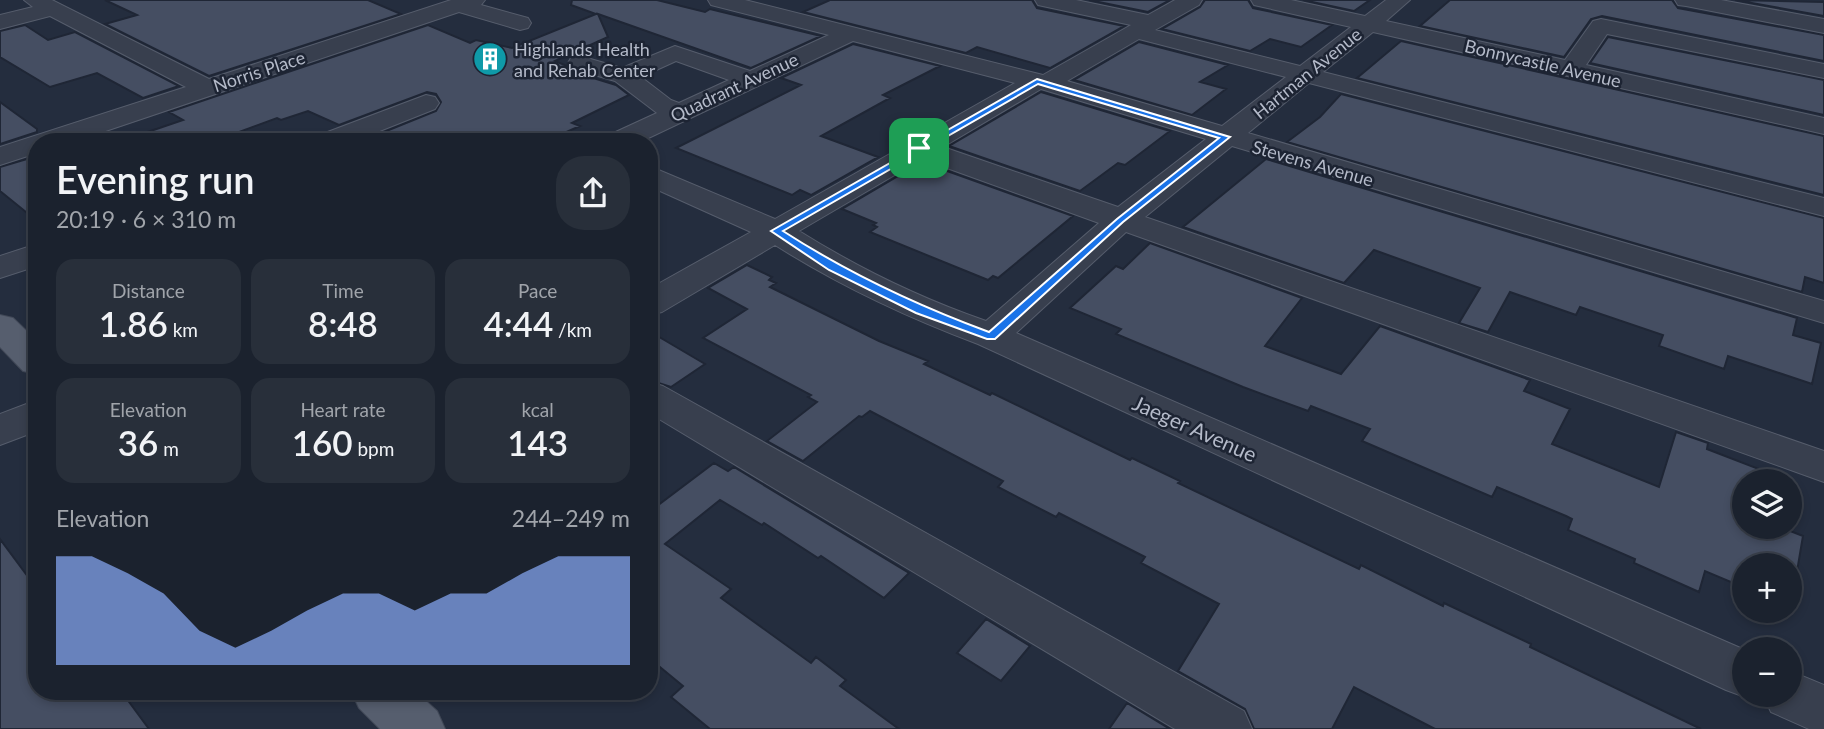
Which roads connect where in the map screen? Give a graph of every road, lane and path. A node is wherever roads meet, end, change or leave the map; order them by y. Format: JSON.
{"nodes":[{"id":1,"x":719,"y":0,"type":"edge"},
{"id":2,"x":1046,"y":0,"type":"edge"},
{"id":3,"x":1191,"y":0,"type":"edge"},
{"id":4,"x":1262,"y":0,"type":"edge"},
{"id":5,"x":1399,"y":0,"type":"edge"},
{"id":6,"x":1686,"y":0,"type":"edge"},
{"id":7,"x":466,"y":3,"type":"edge"},
{"id":8,"x":390,"y":4,"type":"dead end"},
{"id":9,"x":44,"y":5,"type":"edge"},
{"id":10,"x":425,"y":16,"type":"junction"},
{"id":11,"x":0,"y":23,"type":"edge"},
{"id":12,"x":1368,"y":24,"type":"junction"},
{"id":13,"x":1824,"y":26,"type":"edge"},
{"id":14,"x":1145,"y":28,"type":"junction"},
{"id":15,"x":852,"y":33,"type":"junction"},
{"id":16,"x":486,"y":36,"type":"dead end"},
{"id":17,"x":580,"y":63,"type":"dead end"},
{"id":18,"x":1571,"y":69,"type":"junction"},
{"id":19,"x":1824,"y":71,"type":"edge"},
{"id":20,"x":1304,"y":75,"type":"junction"},
{"id":21,"x":624,"y":76,"type":"junction"},
{"id":22,"x":749,"y":79,"type":"junction"},
{"id":23,"x":1041,"y":82,"type":"junction"},
{"id":24,"x":206,"y":88,"type":"junction"},
{"id":25,"x":426,"y":103,"type":"dead end"},
{"id":26,"x":679,"y":112,"type":"junction"},
{"id":27,"x":1824,"y":126,"type":"edge"},
{"id":28,"x":72,"y":133,"type":"edge"},
{"id":29,"x":350,"y":133,"type":"edge"},
{"id":30,"x":636,"y":133,"type":"edge"},
{"id":31,"x":1226,"y":137,"type":"junction"},
{"id":32,"x":28,"y":147,"type":"edge"},
{"id":33,"x":919,"y":148,"type":"junction"},
{"id":34,"x":0,"y":156,"type":"edge"},
{"id":35,"x":658,"y":179,"type":"edge"},
{"id":36,"x":1824,"y":207,"type":"edge"},
{"id":37,"x":1120,"y":220,"type":"junction"},
{"id":38,"x":776,"y":231,"type":"junction"},
{"id":39,"x":28,"y":257,"type":"edge"},
{"id":40,"x":0,"y":268,"type":"edge"},
{"id":41,"x":658,"y":299,"type":"edge"},
{"id":42,"x":1824,"y":312,"type":"edge"},
{"id":43,"x":0,"y":326,"type":"edge"},
{"id":44,"x":991,"y":336,"type":"junction"},
{"id":45,"x":28,"y":353,"type":"edge"},
{"id":46,"x":658,"y":400,"type":"edge"},
{"id":47,"x":28,"y":418,"type":"edge"},
{"id":48,"x":0,"y":431,"type":"edge"},
{"id":49,"x":1824,"y":467,"type":"edge"},
{"id":50,"x":1732,"y":668,"type":"edge"},
{"id":51,"x":387,"y":700,"type":"edge"},
{"id":52,"x":1802,"y":700,"type":"edge"},
{"id":53,"x":1824,"y":710,"type":"edge"},
{"id":54,"x":417,"y":729,"type":"edge"},
{"id":55,"x":1224,"y":729,"type":"edge"}],
"edges":[{"from":1,"to":15,"type":"street","name":"Stevens Avenue"},
{"from":2,"to":14,"type":"street"},
{"from":3,"to":14,"type":"street"},
{"from":4,"to":12,"type":"street","name":"Bonnycastle Avenue"},
{"from":5,"to":12,"type":"street","name":"Hartman Avenue"},
{"from":6,"to":13,"type":"street"},
{"from":7,"to":10,"type":"street","name":"Norris Place"},
{"from":7,"to":16,"type":"street"},
{"from":8,"to":10,"type":"street"},
{"from":9,"to":11,"type":"street"},
{"from":9,"to":24,"type":"street"},
{"from":10,"to":24,"type":"street","name":"Norris Place"},
{"from":12,"to":18,"type":"street","name":"Bonnycastle Avenue"},
{"from":12,"to":20,"type":"street","name":"Hartman Avenue"},
{"from":14,"to":20,"type":"street"},
{"from":14,"to":23,"type":"street"},
{"from":15,"to":22,"type":"street","name":"Quadrant Avenue"},
{"from":15,"to":23,"type":"street","name":"Stevens Avenue"},
{"from":17,"to":21,"type":"street"},
{"from":18,"to":19,"type":"street"},
{"from":18,"to":27,"type":"street","name":"Bonnycastle Avenue"},
{"from":20,"to":31,"type":"street","name":"Hartman Avenue"},
{"from":20,"to":36,"type":"street"},
{"from":21,"to":22,"type":"street"},
{"from":21,"to":26,"type":"street"},
{"from":22,"to":26,"type":"street","name":"Quadrant Avenue"},
{"from":23,"to":31,"type":"street","name":"Stevens Avenue"},
{"from":23,"to":33,"type":"street"},
{"from":24,"to":28,"type":"street","name":"Norris Place"},
{"from":25,"to":29,"type":"street"},
{"from":26,"to":30,"type":"street","name":"Quadrant Avenue"},
{"from":31,"to":37,"type":"street","name":"Hartman Avenue"},
{"from":31,"to":42,"type":"street","name":"Stevens Avenue"},
{"from":32,"to":34,"type":"street"},
{"from":33,"to":37,"type":"street"},
{"from":33,"to":38,"type":"street"},
{"from":35,"to":38,"type":"street","name":"Jaeger Avenue"},
{"from":37,"to":44,"type":"street","name":"Hartman Avenue"},
{"from":37,"to":49,"type":"street"},
{"from":38,"to":41,"type":"street"},
{"from":38,"to":44,"type":"street","name":"Jaeger Avenue"},
{"from":39,"to":40,"type":"street"},
{"from":43,"to":45,"type":"main road"},
{"from":44,"to":50,"type":"street","name":"Jaeger Avenue"},
{"from":46,"to":55,"type":"street"},
{"from":47,"to":48,"type":"street"},
{"from":51,"to":54,"type":"main road"},
{"from":52,"to":53,"type":"street"}]}
